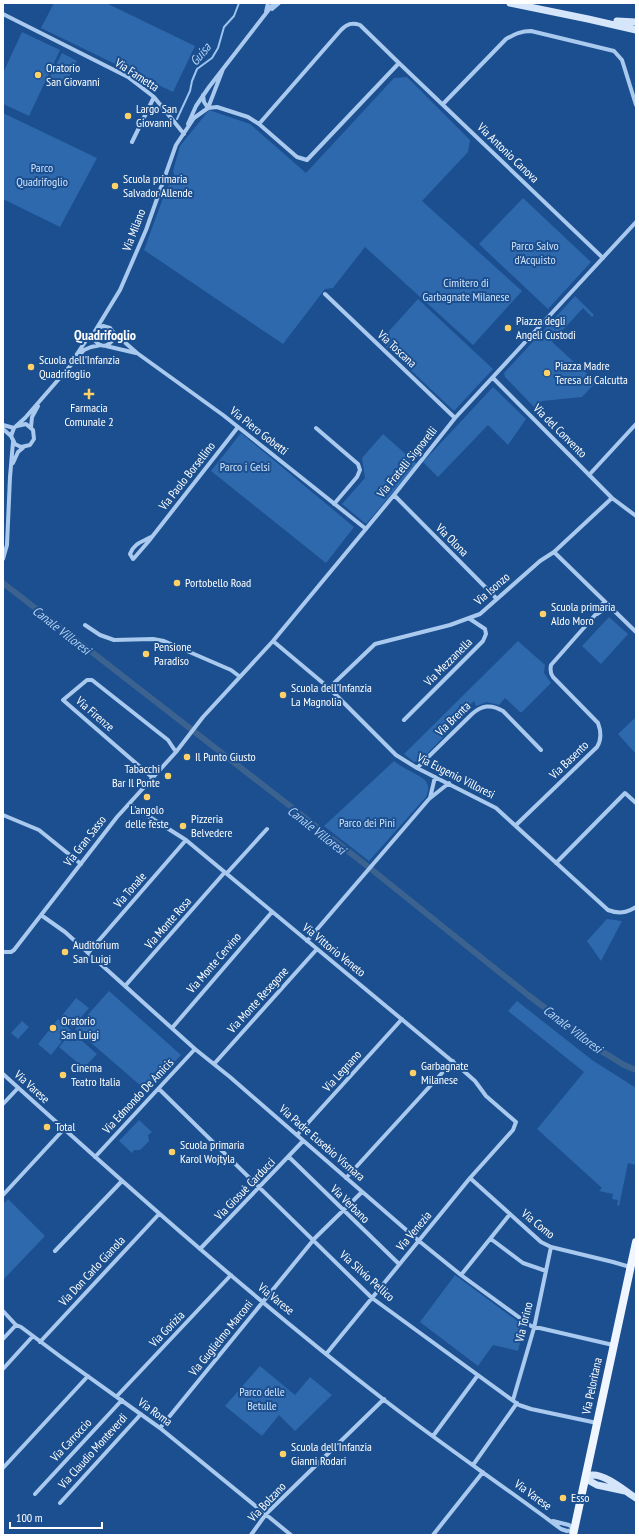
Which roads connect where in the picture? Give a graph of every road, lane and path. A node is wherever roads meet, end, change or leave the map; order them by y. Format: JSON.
{"nodes":[{"id":1,"x":268,"y":3,"type":"edge"},
{"id":2,"x":274,"y":3,"type":"edge"},
{"id":3,"x":278,"y":3,"type":"edge"},
{"id":4,"x":510,"y":3,"type":"edge"},
{"id":5,"x":3,"y":14,"type":"edge"},
{"id":6,"x":265,"y":17,"type":"junction"},
{"id":7,"x":588,"y":19,"type":"junction"},
{"id":8,"x":616,"y":22,"type":"junction"},
{"id":9,"x":636,"y":22,"type":"edge"},
{"id":10,"x":636,"y":26,"type":"edge"},
{"id":11,"x":636,"y":30,"type":"edge"},
{"id":12,"x":399,"y":63,"type":"junction"},
{"id":13,"x":223,"y":69,"type":"junction"},
{"id":14,"x":203,"y":95,"type":"junction"},
{"id":15,"x":154,"y":97,"type":"junction"},
{"id":16,"x":211,"y":98,"type":"junction"},
{"id":17,"x":443,"y":104,"type":"junction"},
{"id":18,"x":636,"y":105,"type":"edge"},
{"id":19,"x":217,"y":107,"type":"junction"},
{"id":20,"x":208,"y":108,"type":"junction"},
{"id":21,"x":259,"y":124,"type":"junction"},
{"id":22,"x":186,"y":129,"type":"junction"},
{"id":23,"x":184,"y":134,"type":"junction"},
{"id":24,"x":132,"y":142,"type":"dead end"},
{"id":25,"x":636,"y":222,"type":"edge"},
{"id":26,"x":603,"y":258,"type":"junction"},
{"id":27,"x":325,"y":294,"type":"dead end"},
{"id":28,"x":106,"y":315,"type":"junction"},
{"id":29,"x":105,"y":326,"type":"junction"},
{"id":30,"x":96,"y":331,"type":"junction"},
{"id":31,"x":113,"y":332,"type":"junction"},
{"id":32,"x":103,"y":346,"type":"junction"},
{"id":33,"x":137,"y":353,"type":"junction"},
{"id":34,"x":69,"y":366,"type":"junction"},
{"id":35,"x":493,"y":378,"type":"junction"},
{"id":36,"x":41,"y":400,"type":"junction"},
{"id":37,"x":455,"y":418,"type":"junction"},
{"id":38,"x":636,"y":424,"type":"edge"},
{"id":39,"x":3,"y":425,"type":"edge"},
{"id":40,"x":15,"y":427,"type":"junction"},
{"id":41,"x":238,"y":427,"type":"junction"},
{"id":42,"x":32,"y":428,"type":"junction"},
{"id":43,"x":316,"y":428,"type":"dead end"},
{"id":44,"x":3,"y":429,"type":"edge"},
{"id":45,"x":11,"y":436,"type":"junction"},
{"id":46,"x":13,"y":441,"type":"junction"},
{"id":47,"x":24,"y":447,"type":"junction"},
{"id":48,"x":11,"y":467,"type":"junction"},
{"id":49,"x":589,"y":475,"type":"junction"},
{"id":50,"x":394,"y":495,"type":"junction"},
{"id":51,"x":612,"y":498,"type":"junction"},
{"id":52,"x":334,"y":504,"type":"junction"},
{"id":53,"x":636,"y":516,"type":"edge"},
{"id":54,"x":366,"y":529,"type":"junction"},
{"id":55,"x":151,"y":537,"type":"junction"},
{"id":56,"x":554,"y":552,"type":"junction"},
{"id":57,"x":3,"y":559,"type":"edge"},
{"id":58,"x":497,"y":599,"type":"junction"},
{"id":59,"x":607,"y":604,"type":"junction"},
{"id":60,"x":470,"y":618,"type":"junction"},
{"id":61,"x":85,"y":625,"type":"dead end"},
{"id":62,"x":636,"y":632,"type":"edge"},
{"id":63,"x":273,"y":641,"type":"junction"},
{"id":64,"x":239,"y":676,"type":"junction"},
{"id":65,"x":329,"y":688,"type":"junction"},
{"id":66,"x":404,"y":720,"type":"dead end"},
{"id":67,"x":185,"y":740,"type":"joint"},
{"id":68,"x":541,"y":750,"type":"dead end"},
{"id":69,"x":176,"y":752,"type":"junction"},
{"id":70,"x":417,"y":768,"type":"junction"},
{"id":71,"x":435,"y":777,"type":"junction"},
{"id":72,"x":153,"y":778,"type":"junction"},
{"id":73,"x":449,"y":784,"type":"junction"},
{"id":74,"x":429,"y":799,"type":"junction"},
{"id":75,"x":636,"y":803,"type":"edge"},
{"id":76,"x":129,"y":804,"type":"junction"},
{"id":77,"x":3,"y":815,"type":"edge"},
{"id":78,"x":516,"y":825,"type":"junction"},
{"id":79,"x":267,"y":829,"type":"dead end"},
{"id":80,"x":186,"y":840,"type":"junction"},
{"id":81,"x":556,"y":863,"type":"junction"},
{"id":82,"x":81,"y":864,"type":"junction"},
{"id":83,"x":226,"y":873,"type":"junction"},
{"id":84,"x":636,"y":907,"type":"edge"},
{"id":85,"x":272,"y":912,"type":"junction"},
{"id":86,"x":41,"y":915,"type":"junction"},
{"id":87,"x":307,"y":941,"type":"junction"},
{"id":88,"x":317,"y":949,"type":"junction"},
{"id":89,"x":3,"y":952,"type":"edge"},
{"id":90,"x":88,"y":953,"type":"junction"},
{"id":91,"x":125,"y":986,"type":"junction"},
{"id":92,"x":402,"y":1019,"type":"junction"},
{"id":93,"x":172,"y":1028,"type":"junction"},
{"id":94,"x":195,"y":1050,"type":"junction"},
{"id":95,"x":452,"y":1061,"type":"junction"},
{"id":96,"x":214,"y":1064,"type":"junction"},
{"id":97,"x":3,"y":1074,"type":"edge"},
{"id":98,"x":18,"y":1088,"type":"junction"},
{"id":99,"x":159,"y":1089,"type":"junction"},
{"id":100,"x":3,"y":1104,"type":"edge"},
{"id":101,"x":516,"y":1122,"type":"joint"},
{"id":102,"x":64,"y":1129,"type":"junction"},
{"id":103,"x":297,"y":1135,"type":"junction"},
{"id":104,"x":303,"y":1142,"type":"junction"},
{"id":105,"x":96,"y":1157,"type":"junction"},
{"id":106,"x":289,"y":1157,"type":"junction"},
{"id":107,"x":346,"y":1178,"type":"junction"},
{"id":108,"x":470,"y":1178,"type":"junction"},
{"id":109,"x":122,"y":1181,"type":"junction"},
{"id":110,"x":259,"y":1187,"type":"junction"},
{"id":111,"x":362,"y":1192,"type":"junction"},
{"id":112,"x":3,"y":1195,"type":"edge"},
{"id":113,"x":342,"y":1210,"type":"junction"},
{"id":114,"x":159,"y":1214,"type":"junction"},
{"id":115,"x":510,"y":1214,"type":"junction"},
{"id":116,"x":491,"y":1239,"type":"junction"},
{"id":117,"x":313,"y":1240,"type":"junction"},
{"id":118,"x":418,"y":1241,"type":"junction"},
{"id":119,"x":636,"y":1242,"type":"edge"},
{"id":120,"x":550,"y":1248,"type":"junction"},
{"id":121,"x":200,"y":1249,"type":"junction"},
{"id":122,"x":55,"y":1250,"type":"dead end"},
{"id":123,"x":399,"y":1264,"type":"junction"},
{"id":124,"x":630,"y":1267,"type":"junction"},
{"id":125,"x":546,"y":1270,"type":"junction"},
{"id":126,"x":231,"y":1275,"type":"junction"},
{"id":127,"x":461,"y":1275,"type":"junction"},
{"id":128,"x":372,"y":1298,"type":"junction"},
{"id":129,"x":263,"y":1303,"type":"junction"},
{"id":130,"x":3,"y":1311,"type":"edge"},
{"id":131,"x":16,"y":1325,"type":"junction"},
{"id":132,"x":534,"y":1328,"type":"junction"},
{"id":133,"x":33,"y":1336,"type":"junction"},
{"id":134,"x":3,"y":1339,"type":"edge"},
{"id":135,"x":40,"y":1342,"type":"junction"},
{"id":136,"x":613,"y":1345,"type":"junction"},
{"id":137,"x":326,"y":1353,"type":"junction"},
{"id":138,"x":3,"y":1369,"type":"edge"},
{"id":139,"x":478,"y":1375,"type":"junction"},
{"id":140,"x":88,"y":1376,"type":"junction"},
{"id":141,"x":117,"y":1396,"type":"junction"},
{"id":142,"x":384,"y":1399,"type":"junction"},
{"id":143,"x":122,"y":1400,"type":"junction"},
{"id":144,"x":513,"y":1400,"type":"junction"},
{"id":145,"x":517,"y":1403,"type":"junction"},
{"id":146,"x":141,"y":1414,"type":"junction"},
{"id":147,"x":597,"y":1423,"type":"junction"},
{"id":148,"x":160,"y":1428,"type":"junction"},
{"id":149,"x":434,"y":1436,"type":"junction"},
{"id":150,"x":473,"y":1465,"type":"junction"},
{"id":151,"x":3,"y":1468,"type":"edge"},
{"id":152,"x":483,"y":1472,"type":"junction"},
{"id":153,"x":586,"y":1479,"type":"junction"},
{"id":154,"x":35,"y":1494,"type":"dead end"},
{"id":155,"x":636,"y":1498,"type":"edge"},
{"id":156,"x":60,"y":1503,"type":"dead end"},
{"id":157,"x":266,"y":1514,"type":"junction"},
{"id":158,"x":573,"y":1532,"type":"edge"},
{"id":159,"x":251,"y":1535,"type":"edge"},
{"id":160,"x":291,"y":1535,"type":"edge"},
{"id":161,"x":434,"y":1535,"type":"edge"}],
"edges":[{"from":1,"to":6,"type":"street"},
{"from":2,"to":6,"type":"street","name":"Via Milano"},
{"from":3,"to":6,"type":"street","name":"Via Milano"},
{"from":4,"to":7,"type":"street"},
{"from":5,"to":15,"type":"street","name":"Via Fametta"},
{"from":6,"to":13,"type":"street","name":"Via Milano"},
{"from":7,"to":8,"type":"street"},
{"from":7,"to":11,"type":"street"},
{"from":8,"to":9,"type":"street"},
{"from":8,"to":10,"type":"street"},
{"from":12,"to":17,"type":"street","name":"Via Antonio Canova"},
{"from":12,"to":21,"type":"street"},
{"from":12,"to":21,"type":"street","name":"Via Antonio Canova"},
{"from":13,"to":14,"type":"street","name":"Via Milano"},
{"from":13,"to":16,"type":"street","name":"Via Milano"},
{"from":14,"to":20,"type":"street"},
{"from":14,"to":22,"type":"street","name":"Via Milano"},
{"from":15,"to":23,"type":"street","name":"Via Fametta"},
{"from":15,"to":24,"type":"street"},
{"from":16,"to":19,"type":"street"},
{"from":16,"to":20,"type":"street","name":"Via Milano"},
{"from":17,"to":18,"type":"street"},
{"from":17,"to":26,"type":"street","name":"Via Antonio Canova"},
{"from":19,"to":20,"type":"street"},
{"from":19,"to":21,"type":"street"},
{"from":20,"to":22,"type":"street","name":"Via Milano"},
{"from":22,"to":23,"type":"street","name":"Via Milano"},
{"from":23,"to":28,"type":"street","name":"Via Milano"},
{"from":25,"to":26,"type":"street","name":"Via Fratelli Signorelli"},
{"from":26,"to":35,"type":"street","name":"Via Fratelli Signorelli"},
{"from":27,"to":37,"type":"street","name":"Via Toscana"},
{"from":28,"to":29,"type":"street","name":"Via Milano"},
{"from":28,"to":30,"type":"street","name":"Via Milano"},
{"from":29,"to":30,"type":"street"},
{"from":29,"to":31,"type":"street"},
{"from":30,"to":32,"type":"street"},
{"from":30,"to":34,"type":"street","name":"Via Milano"},
{"from":31,"to":32,"type":"street"},
{"from":31,"to":33,"type":"street","name":"Via Piero Gobetti"},
{"from":32,"to":33,"type":"street","name":"Via Piero Gobetti"},
{"from":32,"to":34,"type":"street","name":"Via Milano"},
{"from":33,"to":41,"type":"street","name":"Via Piero Gobetti"},
{"from":34,"to":36,"type":"street","name":"Via Milano"},
{"from":35,"to":37,"type":"street","name":"Via Fratelli Signorelli"},
{"from":35,"to":49,"type":"street","name":"Via del Convento"},
{"from":36,"to":40,"type":"street","name":"Via Milano"},
{"from":36,"to":42,"type":"street","name":"Via Milano"},
{"from":37,"to":50,"type":"street","name":"Via Fratelli Signorelli"},
{"from":38,"to":49,"type":"street"},
{"from":39,"to":40,"type":"street"},
{"from":40,"to":42,"type":"street"},
{"from":40,"to":45,"type":"street"},
{"from":41,"to":52,"type":"street","name":"Via Piero Gobetti"},
{"from":41,"to":55,"type":"street","name":"Via Paolo Borsellino"},
{"from":42,"to":47,"type":"street"},
{"from":43,"to":52,"type":"street"},
{"from":44,"to":45,"type":"street"},
{"from":45,"to":46,"type":"street"},
{"from":46,"to":47,"type":"street"},
{"from":46,"to":48,"type":"street"},
{"from":47,"to":48,"type":"street"},
{"from":48,"to":57,"type":"street"},
{"from":49,"to":51,"type":"street","name":"Via del Convento"},
{"from":50,"to":54,"type":"street","name":"Via Fratelli Signorelli"},
{"from":50,"to":58,"type":"street","name":"Via Olona"},
{"from":51,"to":53,"type":"street","name":"Via del Convento"},
{"from":51,"to":56,"type":"street","name":"Via Isonzo"},
{"from":52,"to":54,"type":"street","name":"Via Piero Gobetti"},
{"from":54,"to":63,"type":"street","name":"Via Fratelli Signorelli"},
{"from":55,"to":55,"type":"street","name":"Via Paolo Borsellino"},
{"from":56,"to":58,"type":"street","name":"Via Isonzo"},
{"from":56,"to":59,"type":"street"},
{"from":58,"to":60,"type":"street","name":"Via Isonzo"},
{"from":59,"to":62,"type":"street"},
{"from":59,"to":78,"type":"street","name":"Via Basento"},
{"from":60,"to":65,"type":"street","name":"Via Isonzo"},
{"from":60,"to":66,"type":"street","name":"Via Mezzanella"},
{"from":61,"to":64,"type":"street"},
{"from":63,"to":64,"type":"street","name":"Via Fratelli Signorelli"},
{"from":63,"to":65,"type":"street","name":"Via Eugenio Villoresi"},
{"from":64,"to":67,"type":"street","name":"Via Fratelli Signorelli"},
{"from":65,"to":70,"type":"street","name":"Via Eugenio Villoresi"},
{"from":67,"to":69,"type":"street","name":"Via Gran Sasso"},
{"from":68,"to":70,"type":"street","name":"Via Brenta"},
{"from":69,"to":72,"type":"street","name":"Via Gran Sasso"},
{"from":69,"to":72,"type":"street","name":"Via Firenze"},
{"from":70,"to":71,"type":"street","name":"Via Eugenio Villoresi"},
{"from":71,"to":73,"type":"street","name":"Via Eugenio Villoresi"},
{"from":71,"to":74,"type":"street"},
{"from":72,"to":76,"type":"street","name":"Via Gran Sasso"},
{"from":73,"to":74,"type":"street"},
{"from":73,"to":78,"type":"street","name":"Via Eugenio Villoresi"},
{"from":74,"to":87,"type":"street"},
{"from":75,"to":81,"type":"street"},
{"from":76,"to":80,"type":"street","name":"Via Vittorio Veneto"},
{"from":76,"to":82,"type":"street","name":"Via Gran Sasso"},
{"from":77,"to":82,"type":"street"},
{"from":78,"to":81,"type":"street","name":"Via Eugenio Villoresi"},
{"from":79,"to":83,"type":"street","name":"Via Monte Rosa"},
{"from":80,"to":83,"type":"street","name":"Via Vittorio Veneto"},
{"from":80,"to":90,"type":"street","name":"Via Tonale"},
{"from":81,"to":84,"type":"street","name":"Via Eugenio Villoresi"},
{"from":82,"to":86,"type":"street","name":"Via Gran Sasso"},
{"from":83,"to":85,"type":"street","name":"Via Vittorio Veneto"},
{"from":83,"to":91,"type":"street","name":"Via Monte Rosa"},
{"from":85,"to":87,"type":"street","name":"Via Vittorio Veneto"},
{"from":85,"to":93,"type":"street","name":"Via Monte Cervino"},
{"from":86,"to":89,"type":"street","name":"Via Gran Sasso"},
{"from":86,"to":90,"type":"street","name":"Via Padre Eusebio Vismara"},
{"from":87,"to":88,"type":"street","name":"Via Vittorio Veneto"},
{"from":88,"to":92,"type":"street","name":"Via Vittorio Veneto"},
{"from":88,"to":96,"type":"street","name":"Via Monte Resegone"},
{"from":90,"to":91,"type":"street","name":"Via Padre Eusebio Vismara"},
{"from":91,"to":93,"type":"street","name":"Via Padre Eusebio Vismara"},
{"from":92,"to":95,"type":"street","name":"Via Vittorio Veneto"},
{"from":92,"to":103,"type":"street","name":"Via Legnano"},
{"from":93,"to":94,"type":"street","name":"Via Padre Eusebio Vismara"},
{"from":94,"to":96,"type":"street","name":"Via Padre Eusebio Vismara"},
{"from":94,"to":99,"type":"street","name":"Via Edmondo De Amicis"},
{"from":95,"to":101,"type":"street","name":"Via Vittorio Veneto"},
{"from":95,"to":107,"type":"street"},
{"from":96,"to":103,"type":"street","name":"Via Padre Eusebio Vismara"},
{"from":97,"to":98,"type":"street","name":"Via Varese"},
{"from":98,"to":100,"type":"street"},
{"from":98,"to":102,"type":"street","name":"Via Varese"},
{"from":99,"to":105,"type":"street","name":"Via Edmondo De Amicis"},
{"from":99,"to":110,"type":"street","name":"Via Silvio Pellico"},
{"from":101,"to":108,"type":"street","name":"Via Venezia"},
{"from":102,"to":105,"type":"street","name":"Via Varese"},
{"from":102,"to":112,"type":"street"},
{"from":103,"to":104,"type":"street","name":"Via Padre Eusebio Vismara"},
{"from":104,"to":106,"type":"street","name":"Via Giosuè Carducci"},
{"from":104,"to":107,"type":"street","name":"Via Padre Eusebio Vismara"},
{"from":105,"to":109,"type":"street","name":"Via Varese"},
{"from":106,"to":110,"type":"street","name":"Via Giosuè Carducci"},
{"from":106,"to":113,"type":"street","name":"Via Verbano"},
{"from":107,"to":111,"type":"street","name":"Via Padre Eusebio Vismara"},
{"from":108,"to":115,"type":"street","name":"Via Como"},
{"from":108,"to":118,"type":"street","name":"Via Venezia"},
{"from":109,"to":114,"type":"street","name":"Via Varese"},
{"from":109,"to":122,"type":"street"},
{"from":110,"to":117,"type":"street","name":"Via Silvio Pellico"},
{"from":110,"to":121,"type":"street","name":"Via Giosuè Carducci"},
{"from":111,"to":113,"type":"street","name":"Via Guglielmo Marconi"},
{"from":111,"to":118,"type":"street","name":"Via Padre Eusebio Vismara"},
{"from":113,"to":117,"type":"street","name":"Via Guglielmo Marconi"},
{"from":113,"to":123,"type":"street","name":"Via Verbano"},
{"from":114,"to":121,"type":"street","name":"Via Varese"},
{"from":114,"to":135,"type":"street","name":"Via Don Carlo Gianola"},
{"from":115,"to":116,"type":"street"},
{"from":115,"to":120,"type":"street","name":"Via Como"},
{"from":116,"to":125,"type":"street"},
{"from":116,"to":127,"type":"street"},
{"from":117,"to":128,"type":"street","name":"Via Silvio Pellico"},
{"from":117,"to":129,"type":"street","name":"Via Guglielmo Marconi"},
{"from":118,"to":123,"type":"street","name":"Via Venezia"},
{"from":118,"to":127,"type":"street","name":"Via Padre Eusebio Vismara"},
{"from":119,"to":124,"type":"main road","name":"Via Peloritana"},
{"from":120,"to":124,"type":"street","name":"Via Como"},
{"from":120,"to":125,"type":"street","name":"Via Torino"},
{"from":121,"to":126,"type":"street","name":"Via Varese"},
{"from":123,"to":128,"type":"street","name":"Via Venezia"},
{"from":124,"to":136,"type":"main road","name":"Via Peloritana"},
{"from":125,"to":132,"type":"street","name":"Via Torino"},
{"from":126,"to":129,"type":"street","name":"Via Varese"},
{"from":126,"to":141,"type":"street","name":"Via Gorizia"},
{"from":127,"to":132,"type":"street","name":"Via Padre Eusebio Vismara"},
{"from":128,"to":137,"type":"street","name":"Via Venezia"},
{"from":128,"to":139,"type":"street","name":"Via Silvio Pellico"},
{"from":129,"to":137,"type":"street","name":"Via Varese"},
{"from":129,"to":148,"type":"street","name":"Via Guglielmo Marconi"},
{"from":130,"to":131,"type":"street","name":"Via Roma"},
{"from":131,"to":133,"type":"street","name":"Via Roma"},
{"from":131,"to":134,"type":"street"},
{"from":132,"to":136,"type":"street","name":"Via Padre Eusebio Vismara"},
{"from":132,"to":144,"type":"street","name":"Via Torino"},
{"from":133,"to":135,"type":"street","name":"Via Roma"},
{"from":133,"to":138,"type":"street"},
{"from":135,"to":140,"type":"street","name":"Via Roma"},
{"from":136,"to":147,"type":"main road","name":"Via Peloritana"},
{"from":137,"to":142,"type":"street","name":"Via Varese"},
{"from":139,"to":144,"type":"street","name":"Via Silvio Pellico"},
{"from":139,"to":149,"type":"street"},
{"from":140,"to":141,"type":"street","name":"Via Roma"},
{"from":140,"to":151,"type":"street"},
{"from":141,"to":143,"type":"street","name":"Via Roma"},
{"from":142,"to":149,"type":"street","name":"Via Varese"},
{"from":142,"to":157,"type":"street","name":"Via Bolzano"},
{"from":143,"to":146,"type":"street","name":"Via Roma"},
{"from":143,"to":154,"type":"street","name":"Via Carroccio"},
{"from":144,"to":145,"type":"street","name":"Via Silvio Pellico"},
{"from":145,"to":147,"type":"street","name":"Via Silvio Pellico"},
{"from":145,"to":150,"type":"street"},
{"from":146,"to":148,"type":"street","name":"Via Roma"},
{"from":146,"to":156,"type":"street","name":"Via Claudio Monteverdi"},
{"from":147,"to":153,"type":"main road","name":"Via Peloritana"},
{"from":148,"to":157,"type":"street","name":"Via Roma"},
{"from":149,"to":150,"type":"street","name":"Via Varese"},
{"from":150,"to":152,"type":"street","name":"Via Varese"},
{"from":152,"to":158,"type":"street","name":"Via Varese"},
{"from":152,"to":161,"type":"street"},
{"from":153,"to":155,"type":"street"},
{"from":153,"to":158,"type":"main road","name":"Via Peloritana"},
{"from":157,"to":159,"type":"street","name":"Via Bolzano"},
{"from":157,"to":160,"type":"street","name":"Via Roma"}]}
